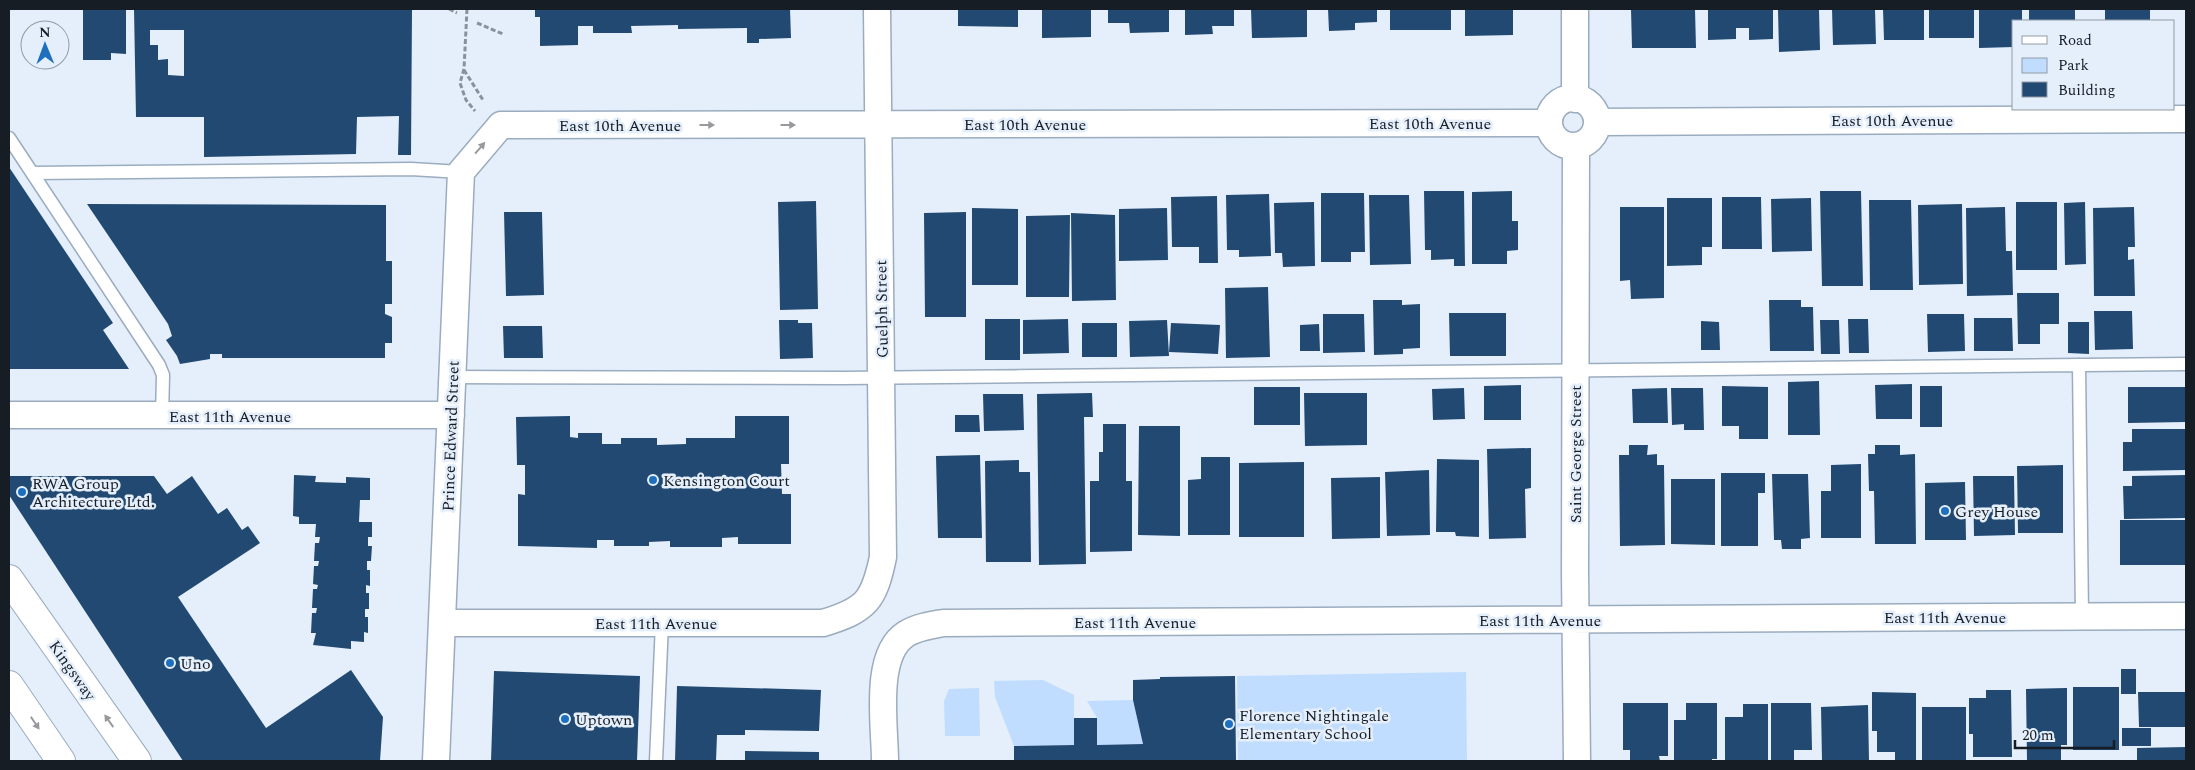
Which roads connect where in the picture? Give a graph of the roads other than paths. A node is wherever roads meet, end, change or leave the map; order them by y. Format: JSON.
{"nodes":[{"id":1,"x":877,"y":9,"type":"edge"},
{"id":2,"x":1574,"y":9,"type":"edge"},
{"id":3,"x":1575,"y":98,"type":"junction"},
{"id":4,"x":2186,"y":119,"type":"edge"},
{"id":5,"x":1597,"y":122,"type":"junction"},
{"id":6,"x":1549,"y":123,"type":"junction"},
{"id":7,"x":878,"y":125,"type":"junction"},
{"id":8,"x":9,"y":138,"type":"edge"},
{"id":9,"x":1576,"y":146,"type":"junction"},
{"id":10,"x":460,"y":172,"type":"junction"},
{"id":11,"x":32,"y":173,"type":"junction"},
{"id":12,"x":2186,"y":364,"type":"edge"},
{"id":13,"x":2080,"y":365,"type":"junction"},
{"id":14,"x":1575,"y":370,"type":"junction"},
{"id":15,"x":452,"y":377,"type":"junction"},
{"id":16,"x":882,"y":377,"type":"junction"},
{"id":17,"x":9,"y":415,"type":"edge"},
{"id":18,"x":452,"y":415,"type":"junction"},
{"id":19,"x":162,"y":417,"type":"junction"},
{"id":20,"x":9,"y":580,"type":"edge"},
{"id":21,"x":865,"y":605,"type":"joint"},
{"id":22,"x":2082,"y":616,"type":"junction"},
{"id":23,"x":2186,"y":616,"type":"edge"},
{"id":24,"x":1576,"y":619,"type":"junction"},
{"id":25,"x":442,"y":623,"type":"junction"},
{"id":26,"x":662,"y":623,"type":"junction"},
{"id":27,"x":9,"y":685,"type":"edge"},
{"id":28,"x":61,"y":761,"type":"edge"},
{"id":29,"x":137,"y":761,"type":"edge"},
{"id":30,"x":436,"y":761,"type":"edge"},
{"id":31,"x":656,"y":761,"type":"edge"},
{"id":32,"x":885,"y":761,"type":"edge"},
{"id":33,"x":1577,"y":761,"type":"edge"}],
"edges":[{"from":1,"to":7,"type":"street","name":"Guelph Street"},
{"from":2,"to":3,"type":"street"},
{"from":3,"to":5,"type":"street"},
{"from":3,"to":6,"type":"street"},
{"from":4,"to":5,"type":"street","name":"East 10th Avenue"},
{"from":5,"to":9,"type":"street"},
{"from":6,"to":7,"type":"street","name":"East 10th Avenue"},
{"from":6,"to":9,"type":"street"},
{"from":10,"to":7,"type":"street","name":"East 10th Avenue","one_way":true},
{"from":7,"to":16,"type":"street","name":"Guelph Street"},
{"from":8,"to":11,"type":"lane"},
{"from":9,"to":14,"type":"street","name":"Saint George Street"},
{"from":10,"to":11,"type":"lane"},
{"from":10,"to":15,"type":"street","name":"Prince Edward Street"},
{"from":11,"to":19,"type":"lane"},
{"from":12,"to":13,"type":"lane"},
{"from":13,"to":14,"type":"lane"},
{"from":13,"to":22,"type":"lane"},
{"from":14,"to":16,"type":"lane"},
{"from":14,"to":24,"type":"street","name":"Saint George Street"},
{"from":15,"to":16,"type":"lane"},
{"from":15,"to":18,"type":"street","name":"Prince Edward Street"},
{"from":16,"to":21,"type":"street","name":"Guelph Street"},
{"from":17,"to":19,"type":"street","name":"East 11th Avenue"},
{"from":18,"to":19,"type":"street","name":"East 11th Avenue"},
{"from":18,"to":25,"type":"street","name":"Prince Edward Street"},
{"from":29,"to":20,"type":"main road","name":"Kingsway","one_way":true},
{"from":21,"to":26,"type":"street","name":"East 11th Avenue"},
{"from":22,"to":23,"type":"street","name":"East 11th Avenue"},
{"from":22,"to":24,"type":"street","name":"East 11th Avenue"},
{"from":24,"to":32,"type":"street","name":"East 11th Avenue"},
{"from":24,"to":33,"type":"street","name":"Saint George Street"},
{"from":25,"to":26,"type":"street","name":"East 11th Avenue"},
{"from":25,"to":30,"type":"street","name":"Prince Edward Street"},
{"from":26,"to":31,"type":"lane"},
{"from":27,"to":28,"type":"main road","one_way":true}]}
